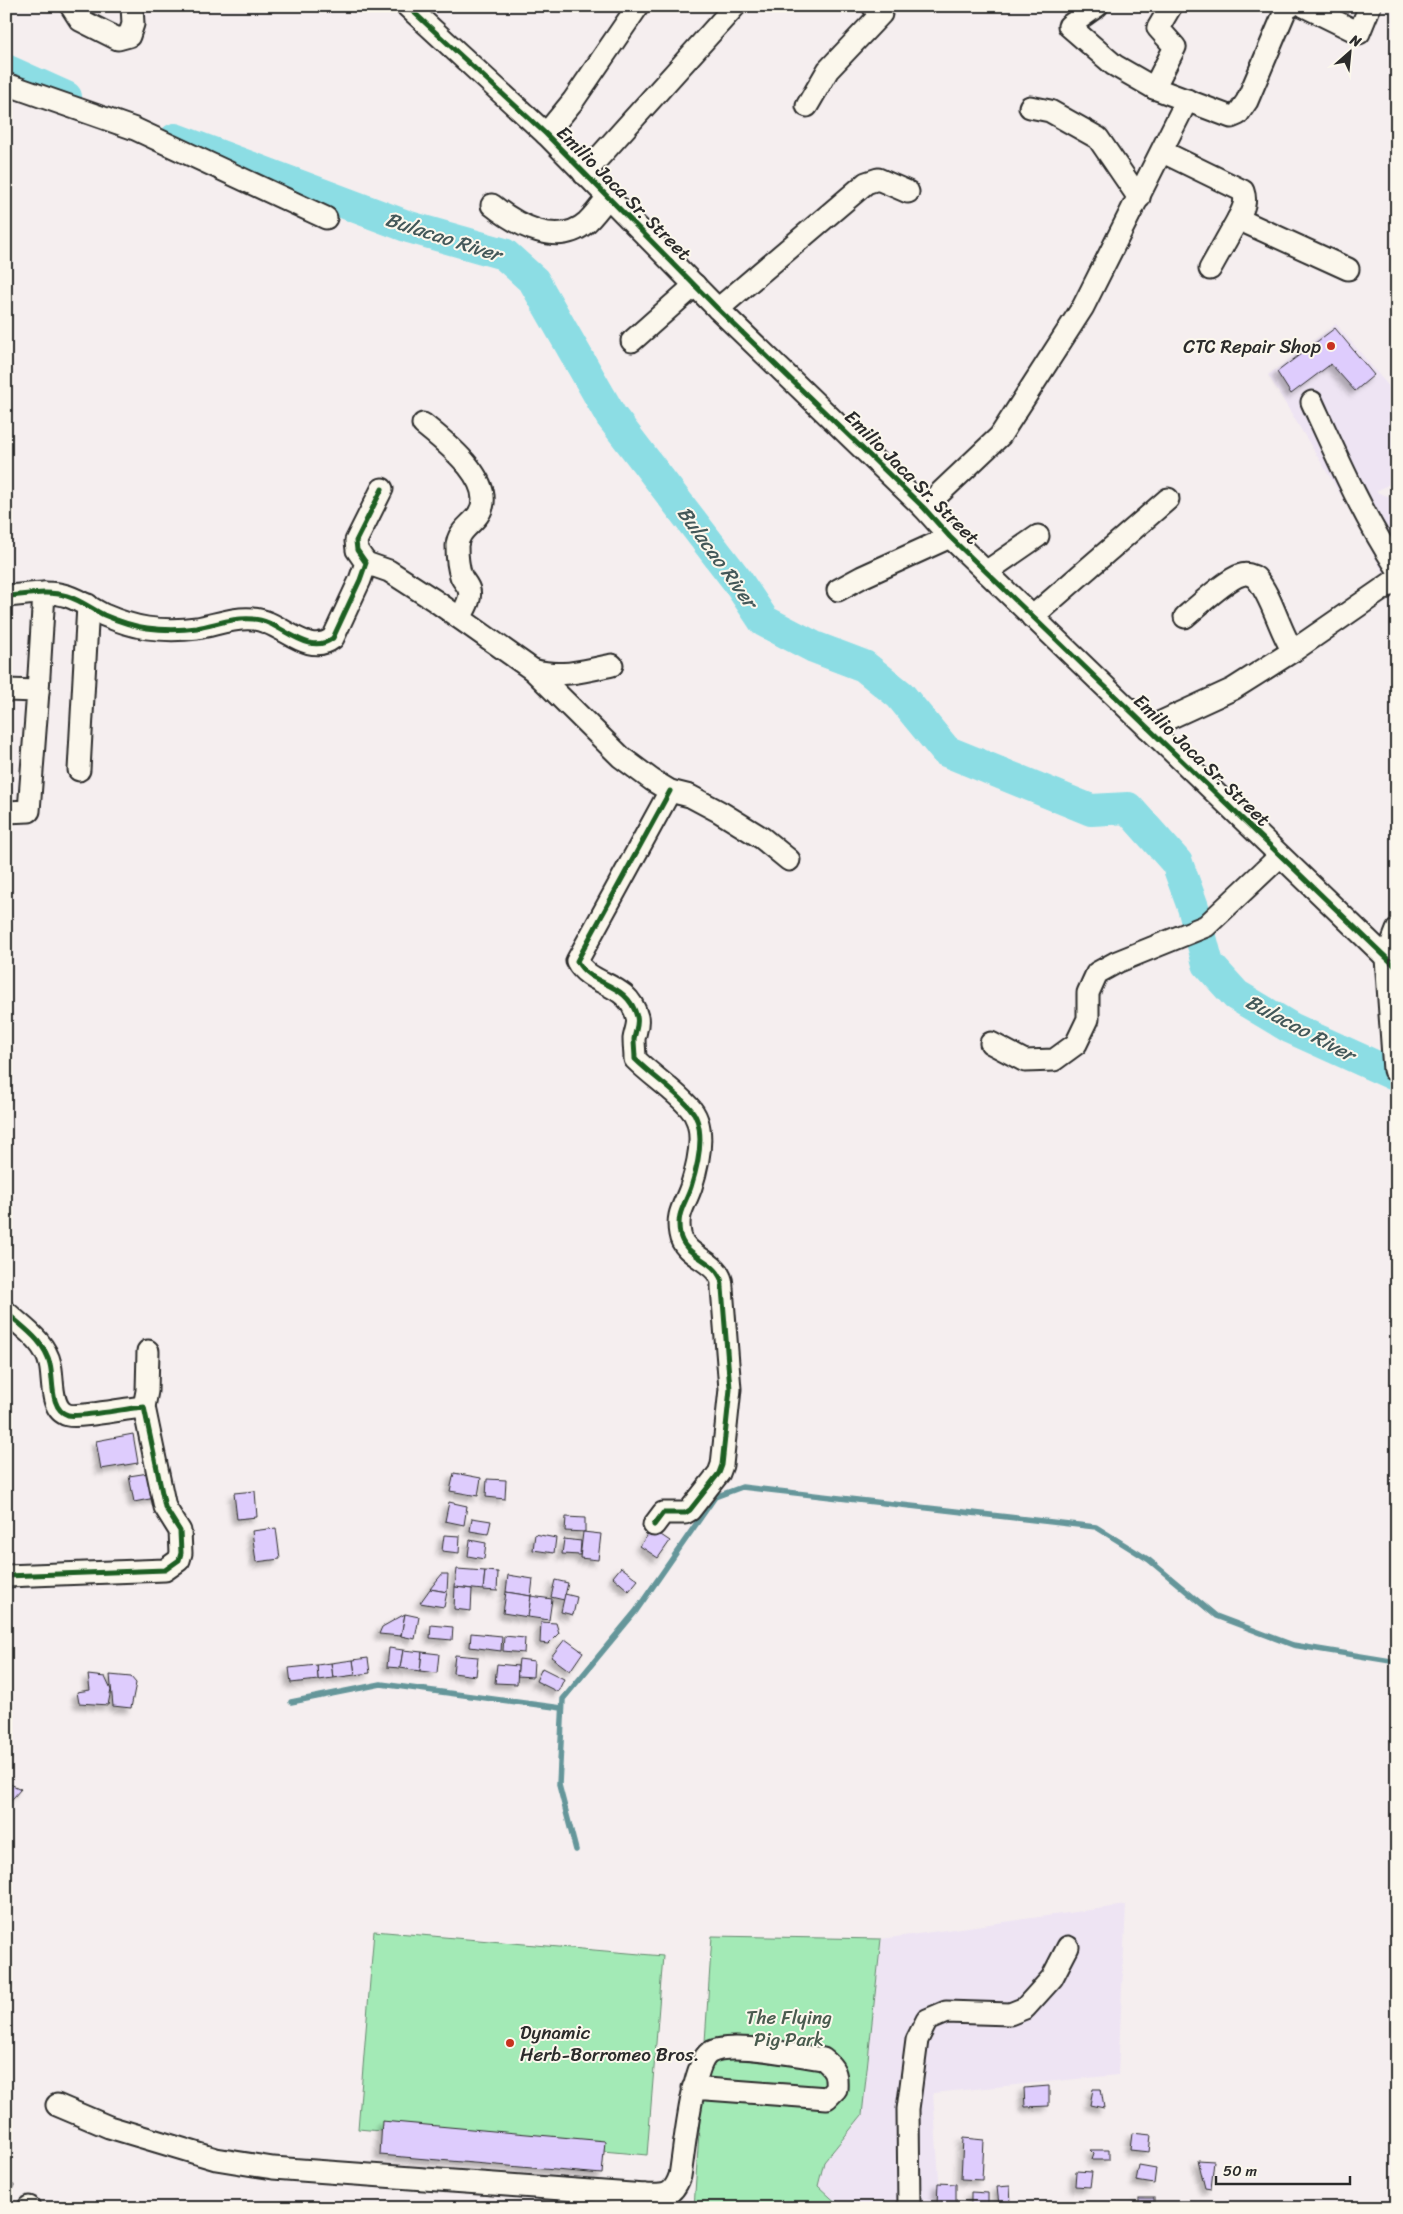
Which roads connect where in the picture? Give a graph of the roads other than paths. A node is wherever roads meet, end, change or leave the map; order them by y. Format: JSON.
{"nodes":[{"id":1,"x":71,"y":6,"type":"edge"},
{"id":2,"x":132,"y":6,"type":"edge"},
{"id":3,"x":407,"y":6,"type":"edge"},
{"id":4,"x":638,"y":6,"type":"edge"},
{"id":5,"x":736,"y":6,"type":"edge"},
{"id":6,"x":873,"y":6,"type":"edge"},
{"id":7,"x":1097,"y":6,"type":"edge"},
{"id":8,"x":1170,"y":6,"type":"edge"},
{"id":9,"x":1291,"y":6,"type":"edge"},
{"id":10,"x":1304,"y":6,"type":"edge"},
{"id":11,"x":1370,"y":6,"type":"edge"},
{"id":12,"x":6,"y":84,"type":"edge"},
{"id":13,"x":1154,"y":88,"type":"junction"},
{"id":14,"x":1187,"y":100,"type":"junction"},
{"id":15,"x":807,"y":106,"type":"dead end"},
{"id":16,"x":1030,"y":107,"type":"dead end"},
{"id":17,"x":546,"y":134,"type":"junction"},
{"id":18,"x":1162,"y":152,"type":"junction"},
{"id":19,"x":584,"y":174,"type":"junction"},
{"id":20,"x":908,"y":192,"type":"dead end"},
{"id":21,"x":607,"y":198,"type":"junction"},
{"id":22,"x":1138,"y":198,"type":"junction"},
{"id":23,"x":492,"y":205,"type":"dead end"},
{"id":24,"x":326,"y":218,"type":"dead end"},
{"id":25,"x":1238,"y":219,"type":"junction"},
{"id":26,"x":1210,"y":269,"type":"dead end"},
{"id":27,"x":1348,"y":269,"type":"dead end"},
{"id":28,"x":695,"y":286,"type":"junction"},
{"id":29,"x":718,"y":309,"type":"junction"},
{"id":30,"x":632,"y":341,"type":"dead end"},
{"id":31,"x":1312,"y":402,"type":"dead end"},
{"id":32,"x":423,"y":424,"type":"dead end"},
{"id":33,"x":382,"y":489,"type":"dead end"},
{"id":34,"x":1168,"y":498,"type":"dead end"},
{"id":35,"x":924,"y":508,"type":"junction"},
{"id":36,"x":950,"y":536,"type":"junction"},
{"id":37,"x":1038,"y":536,"type":"dead end"},
{"id":38,"x":366,"y":563,"type":"junction"},
{"id":39,"x":1397,"y":568,"type":"edge"},
{"id":40,"x":986,"y":572,"type":"junction"},
{"id":41,"x":1397,"y":579,"type":"edge"},
{"id":42,"x":838,"y":590,"type":"dead end"},
{"id":43,"x":44,"y":593,"type":"junction"},
{"id":44,"x":6,"y":596,"type":"edge"},
{"id":45,"x":88,"y":605,"type":"junction"},
{"id":46,"x":1032,"y":617,"type":"junction"},
{"id":47,"x":1185,"y":617,"type":"dead end"},
{"id":48,"x":460,"y":618,"type":"junction"},
{"id":49,"x":1293,"y":651,"type":"junction"},
{"id":50,"x":612,"y":665,"type":"dead end"},
{"id":51,"x":533,"y":670,"type":"junction"},
{"id":52,"x":6,"y":690,"type":"edge"},
{"id":53,"x":38,"y":691,"type":"junction"},
{"id":54,"x":1148,"y":728,"type":"junction"},
{"id":55,"x":79,"y":770,"type":"dead end"},
{"id":56,"x":670,"y":791,"type":"junction"},
{"id":57,"x":6,"y":812,"type":"edge"},
{"id":58,"x":1279,"y":857,"type":"junction"},
{"id":59,"x":789,"y":860,"type":"dead end"},
{"id":60,"x":1397,"y":930,"type":"edge"},
{"id":61,"x":1393,"y":961,"type":"edge"},
{"id":62,"x":991,"y":1044,"type":"dead end"},
{"id":63,"x":1394,"y":1070,"type":"dead end"},
{"id":64,"x":6,"y":1312,"type":"edge"},
{"id":65,"x":148,"y":1351,"type":"dead end"},
{"id":66,"x":144,"y":1407,"type":"junction"},
{"id":67,"x":654,"y":1525,"type":"dead end"},
{"id":68,"x":6,"y":1576,"type":"edge"},
{"id":69,"x":1068,"y":1947,"type":"dead end"},
{"id":70,"x":693,"y":2088,"type":"junction"},
{"id":71,"x":57,"y":2105,"type":"dead end"},
{"id":72,"x":593,"y":2200,"type":"edge"},
{"id":73,"x":643,"y":2202,"type":"edge"},
{"id":74,"x":909,"y":2208,"type":"edge"}],
"edges":[{"from":1,"to":2,"type":"street"},
{"from":3,"to":17,"type":"street","name":"Emilio Jaca Sr. Street"},
{"from":4,"to":17,"type":"street"},
{"from":5,"to":19,"type":"street"},
{"from":6,"to":15,"type":"street"},
{"from":7,"to":13,"type":"street"},
{"from":8,"to":13,"type":"street"},
{"from":9,"to":14,"type":"street"},
{"from":10,"to":11,"type":"street"},
{"from":12,"to":24,"type":"street"},
{"from":13,"to":14,"type":"street"},
{"from":14,"to":18,"type":"street"},
{"from":16,"to":22,"type":"street"},
{"from":17,"to":19,"type":"street","name":"Emilio Jaca Sr. Street"},
{"from":18,"to":22,"type":"street"},
{"from":18,"to":25,"type":"street"},
{"from":19,"to":21,"type":"street","name":"Emilio Jaca Sr. Street"},
{"from":20,"to":29,"type":"street"},
{"from":21,"to":23,"type":"street"},
{"from":21,"to":28,"type":"street","name":"Emilio Jaca Sr. Street"},
{"from":22,"to":35,"type":"street"},
{"from":25,"to":26,"type":"street"},
{"from":25,"to":27,"type":"street"},
{"from":28,"to":29,"type":"street","name":"Emilio Jaca Sr. Street"},
{"from":28,"to":30,"type":"street"},
{"from":29,"to":35,"type":"street","name":"Emilio Jaca Sr. Street"},
{"from":31,"to":39,"type":"street"},
{"from":32,"to":48,"type":"street"},
{"from":33,"to":38,"type":"street"},
{"from":34,"to":46,"type":"street"},
{"from":35,"to":36,"type":"street","name":"Emilio Jaca Sr. Street"},
{"from":36,"to":40,"type":"street","name":"Emilio Jaca Sr. Street"},
{"from":36,"to":42,"type":"street"},
{"from":37,"to":40,"type":"street"},
{"from":38,"to":45,"type":"street"},
{"from":38,"to":48,"type":"street"},
{"from":40,"to":46,"type":"street","name":"Emilio Jaca Sr. Street"},
{"from":41,"to":49,"type":"street"},
{"from":43,"to":44,"type":"street"},
{"from":43,"to":45,"type":"street"},
{"from":43,"to":53,"type":"street"},
{"from":45,"to":55,"type":"street"},
{"from":46,"to":54,"type":"street","name":"Emilio Jaca Sr. Street"},
{"from":47,"to":49,"type":"street"},
{"from":48,"to":51,"type":"street"},
{"from":49,"to":54,"type":"street"},
{"from":50,"to":51,"type":"street"},
{"from":51,"to":56,"type":"street"},
{"from":52,"to":53,"type":"street"},
{"from":53,"to":57,"type":"street"},
{"from":54,"to":58,"type":"street","name":"Emilio Jaca Sr. Street"},
{"from":56,"to":59,"type":"street"},
{"from":56,"to":67,"type":"street"},
{"from":58,"to":61,"type":"street","name":"Emilio Jaca Sr. Street"},
{"from":58,"to":62,"type":"street"},
{"from":60,"to":61,"type":"street"},
{"from":61,"to":63,"type":"street"},
{"from":64,"to":66,"type":"street"},
{"from":65,"to":66,"type":"street"},
{"from":66,"to":68,"type":"street"},
{"from":69,"to":74,"type":"street"},
{"from":70,"to":70,"type":"street"},
{"from":70,"to":73,"type":"street"},
{"from":71,"to":72,"type":"street"},
{"from":72,"to":73,"type":"street"}]}
